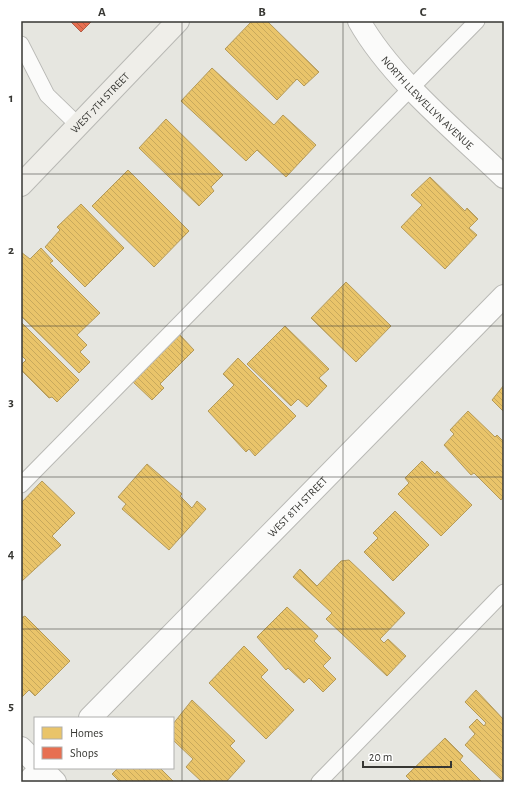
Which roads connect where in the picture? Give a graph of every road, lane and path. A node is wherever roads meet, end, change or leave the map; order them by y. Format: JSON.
{"nodes":[{"id":1,"x":178,"y":21,"type":"edge"},
{"id":2,"x":360,"y":21,"type":"edge"},
{"id":3,"x":477,"y":21,"type":"edge"},
{"id":4,"x":21,"y":44,"type":"edge"},
{"id":5,"x":412,"y":88,"type":"junction"},
{"id":6,"x":78,"y":126,"type":"junction"},
{"id":7,"x":504,"y":177,"type":"edge"},
{"id":8,"x":21,"y":185,"type":"edge"},
{"id":9,"x":504,"y":296,"type":"edge"},
{"id":10,"x":21,"y":485,"type":"edge"},
{"id":11,"x":504,"y":592,"type":"edge"},
{"id":12,"x":91,"y":717,"type":"edge"},
{"id":13,"x":21,"y":748,"type":"edge"},
{"id":14,"x":34,"y":761,"type":"edge"},
{"id":15,"x":40,"y":769,"type":"edge"},
{"id":16,"x":42,"y":769,"type":"edge"},
{"id":17,"x":28,"y":782,"type":"edge"},
{"id":18,"x":55,"y":782,"type":"edge"},
{"id":19,"x":319,"y":782,"type":"edge"}],
"edges":[{"from":1,"to":6,"type":"street","name":"WEST 7TH STREET"},
{"from":2,"to":5,"type":"street","name":"NORTH LLEWELLYN AVENUE"},
{"from":3,"to":5,"type":"lane"},
{"from":4,"to":6,"type":"lane"},
{"from":5,"to":7,"type":"street","name":"NORTH LLEWELLYN AVENUE"},
{"from":5,"to":10,"type":"lane"},
{"from":6,"to":8,"type":"street","name":"WEST 7TH STREET"},
{"from":9,"to":12,"type":"street","name":"WEST 8TH STREET"},
{"from":11,"to":19,"type":"lane"},
{"from":13,"to":14,"type":"street"},
{"from":15,"to":17,"type":"street"},
{"from":16,"to":18,"type":"street"}]}
